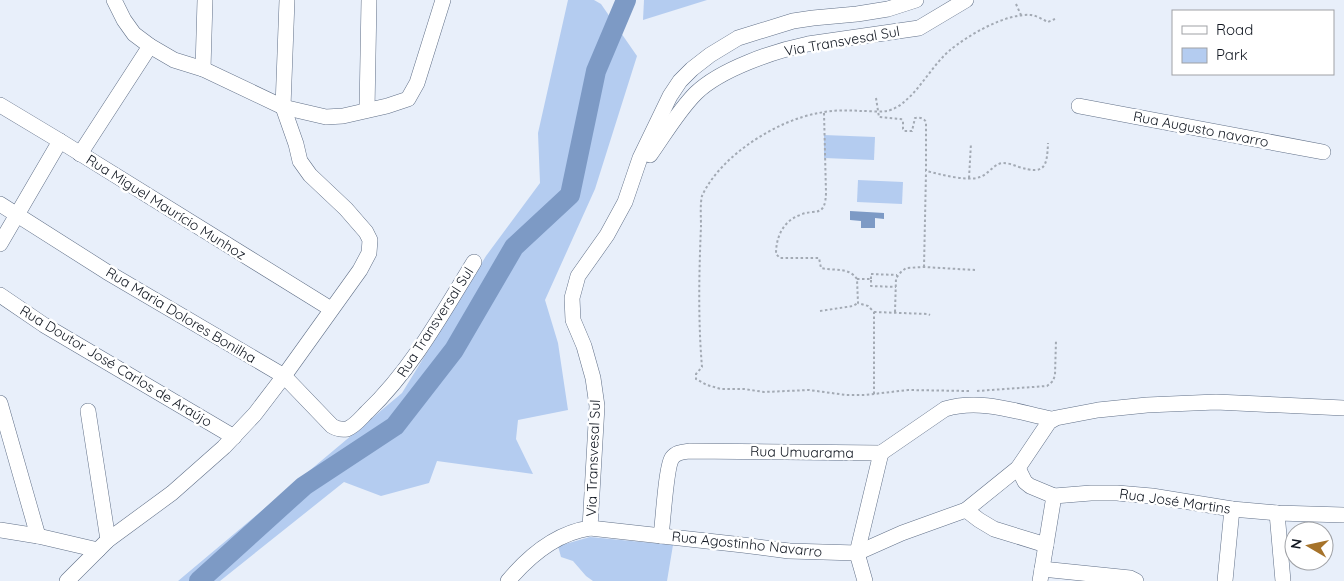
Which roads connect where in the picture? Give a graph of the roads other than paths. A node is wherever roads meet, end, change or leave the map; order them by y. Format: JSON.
{"nodes":[{"id":1,"x":114,"y":0,"type":"edge"},
{"id":2,"x":125,"y":0,"type":"edge"},
{"id":3,"x":205,"y":0,"type":"edge"},
{"id":4,"x":287,"y":0,"type":"edge"},
{"id":5,"x":369,"y":0,"type":"edge"},
{"id":6,"x":443,"y":0,"type":"edge"},
{"id":7,"x":916,"y":0,"type":"edge"},
{"id":8,"x":966,"y":0,"type":"edge"},
{"id":9,"x":124,"y":20,"type":"junction"},
{"id":10,"x":150,"y":46,"type":"junction"},
{"id":11,"x":710,"y":55,"type":"junction"},
{"id":12,"x":203,"y":69,"type":"junction"},
{"id":13,"x":717,"y":78,"type":"junction"},
{"id":14,"x":0,"y":105,"type":"edge"},
{"id":15,"x":1079,"y":106,"type":"dead end"},
{"id":16,"x":283,"y":107,"type":"junction"},
{"id":17,"x":367,"y":110,"type":"junction"},
{"id":18,"x":60,"y":141,"type":"junction"},
{"id":19,"x":1323,"y":152,"type":"dead end"},
{"id":20,"x":80,"y":154,"type":"junction"},
{"id":21,"x":637,"y":168,"type":"junction"},
{"id":22,"x":0,"y":204,"type":"edge"},
{"id":23,"x":17,"y":214,"type":"junction"},
{"id":24,"x":0,"y":244,"type":"edge"},
{"id":25,"x":474,"y":262,"type":"dead end"},
{"id":26,"x":0,"y":295,"type":"edge"},
{"id":27,"x":331,"y":310,"type":"junction"},
{"id":28,"x":284,"y":376,"type":"junction"},
{"id":29,"x":0,"y":403,"type":"edge"},
{"id":30,"x":1344,"y":408,"type":"edge"},
{"id":31,"x":88,"y":411,"type":"dead end"},
{"id":32,"x":1052,"y":419,"type":"junction"},
{"id":33,"x":3,"y":423,"type":"edge"},
{"id":34,"x":353,"y":426,"type":"joint"},
{"id":35,"x":234,"y":437,"type":"junction"},
{"id":36,"x":881,"y":453,"type":"junction"},
{"id":37,"x":1018,"y":468,"type":"junction"},
{"id":38,"x":1054,"y":496,"type":"junction"},
{"id":39,"x":1232,"y":509,"type":"junction"},
{"id":40,"x":966,"y":510,"type":"junction"},
{"id":41,"x":1277,"y":513,"type":"junction"},
{"id":42,"x":1344,"y":515,"type":"edge"},
{"id":43,"x":590,"y":528,"type":"junction"},
{"id":44,"x":0,"y":530,"type":"edge"},
{"id":45,"x":38,"y":536,"type":"junction"},
{"id":46,"x":661,"y":536,"type":"junction"},
{"id":47,"x":103,"y":545,"type":"junction"},
{"id":48,"x":1046,"y":545,"type":"junction"},
{"id":49,"x":857,"y":553,"type":"junction"},
{"id":50,"x":1041,"y":575,"type":"edge"},
{"id":51,"x":510,"y":580,"type":"edge"},
{"id":52,"x":67,"y":581,"type":"edge"},
{"id":53,"x":865,"y":581,"type":"edge"},
{"id":54,"x":1136,"y":581,"type":"edge"},
{"id":55,"x":1225,"y":581,"type":"edge"},
{"id":56,"x":1284,"y":581,"type":"edge"}],
"edges":[{"from":1,"to":9,"type":"street"},
{"from":2,"to":9,"type":"street"},
{"from":3,"to":12,"type":"street"},
{"from":4,"to":16,"type":"street"},
{"from":5,"to":17,"type":"street"},
{"from":6,"to":17,"type":"street"},
{"from":7,"to":11,"type":"street","name":"Via Transvesal Sul"},
{"from":8,"to":13,"type":"street","name":"Via Transvesal Sul"},
{"from":9,"to":10,"type":"street"},
{"from":10,"to":12,"type":"street"},
{"from":10,"to":20,"type":"street"},
{"from":11,"to":13,"type":"street"},
{"from":11,"to":21,"type":"street","name":"Via Transvesal Sul"},
{"from":12,"to":16,"type":"street"},
{"from":13,"to":21,"type":"street","name":"Via Transvesal Sul"},
{"from":14,"to":18,"type":"street","name":"Rua Miguel Maurício Munhoz"},
{"from":15,"to":19,"type":"street","name":"Rua Augusto navarro"},
{"from":16,"to":17,"type":"street"},
{"from":16,"to":27,"type":"street"},
{"from":18,"to":20,"type":"street","name":"Rua Miguel Maurício Munhoz"},
{"from":18,"to":23,"type":"street"},
{"from":20,"to":27,"type":"street","name":"Rua Miguel Maurício Munhoz"},
{"from":21,"to":43,"type":"street","name":"Via Transvesal Sul"},
{"from":22,"to":23,"type":"street","name":"Rua Maria Dolores Bonilha"},
{"from":23,"to":24,"type":"street"},
{"from":23,"to":28,"type":"street","name":"Rua Maria Dolores Bonilha"},
{"from":25,"to":34,"type":"street","name":"Rua Transversal Sul"},
{"from":26,"to":35,"type":"street","name":"Rua Doutor José Carlos de Araújo"},
{"from":27,"to":28,"type":"street"},
{"from":28,"to":34,"type":"street","name":"Rua Maria Dolores Bonilha"},
{"from":28,"to":35,"type":"street"},
{"from":29,"to":33,"type":"street"},
{"from":30,"to":32,"type":"street"},
{"from":31,"to":47,"type":"street"},
{"from":32,"to":36,"type":"street"},
{"from":32,"to":37,"type":"street","name":"Rua Agostinho Navarro"},
{"from":33,"to":45,"type":"street"},
{"from":35,"to":47,"type":"street"},
{"from":36,"to":46,"type":"street","name":"Rua Umuarama"},
{"from":36,"to":49,"type":"street"},
{"from":37,"to":38,"type":"street","name":"Rua José Martins"},
{"from":37,"to":40,"type":"street","name":"Rua Agostinho Navarro"},
{"from":38,"to":39,"type":"street","name":"Rua José Martins"},
{"from":38,"to":48,"type":"street"},
{"from":39,"to":41,"type":"street","name":"Rua José Martins"},
{"from":39,"to":55,"type":"street"},
{"from":40,"to":48,"type":"street"},
{"from":40,"to":49,"type":"street","name":"Rua Agostinho Navarro"},
{"from":41,"to":42,"type":"street","name":"Rua José Martins"},
{"from":41,"to":56,"type":"street"},
{"from":43,"to":46,"type":"street","name":"Rua Agostinho Navarro"},
{"from":43,"to":51,"type":"street","name":"Rua Agostinho Navarro"},
{"from":44,"to":45,"type":"street"},
{"from":45,"to":47,"type":"street"},
{"from":46,"to":49,"type":"street","name":"Rua Agostinho Navarro"},
{"from":47,"to":52,"type":"street"},
{"from":48,"to":50,"type":"street"},
{"from":49,"to":53,"type":"street"},
{"from":50,"to":54,"type":"street"}]}
